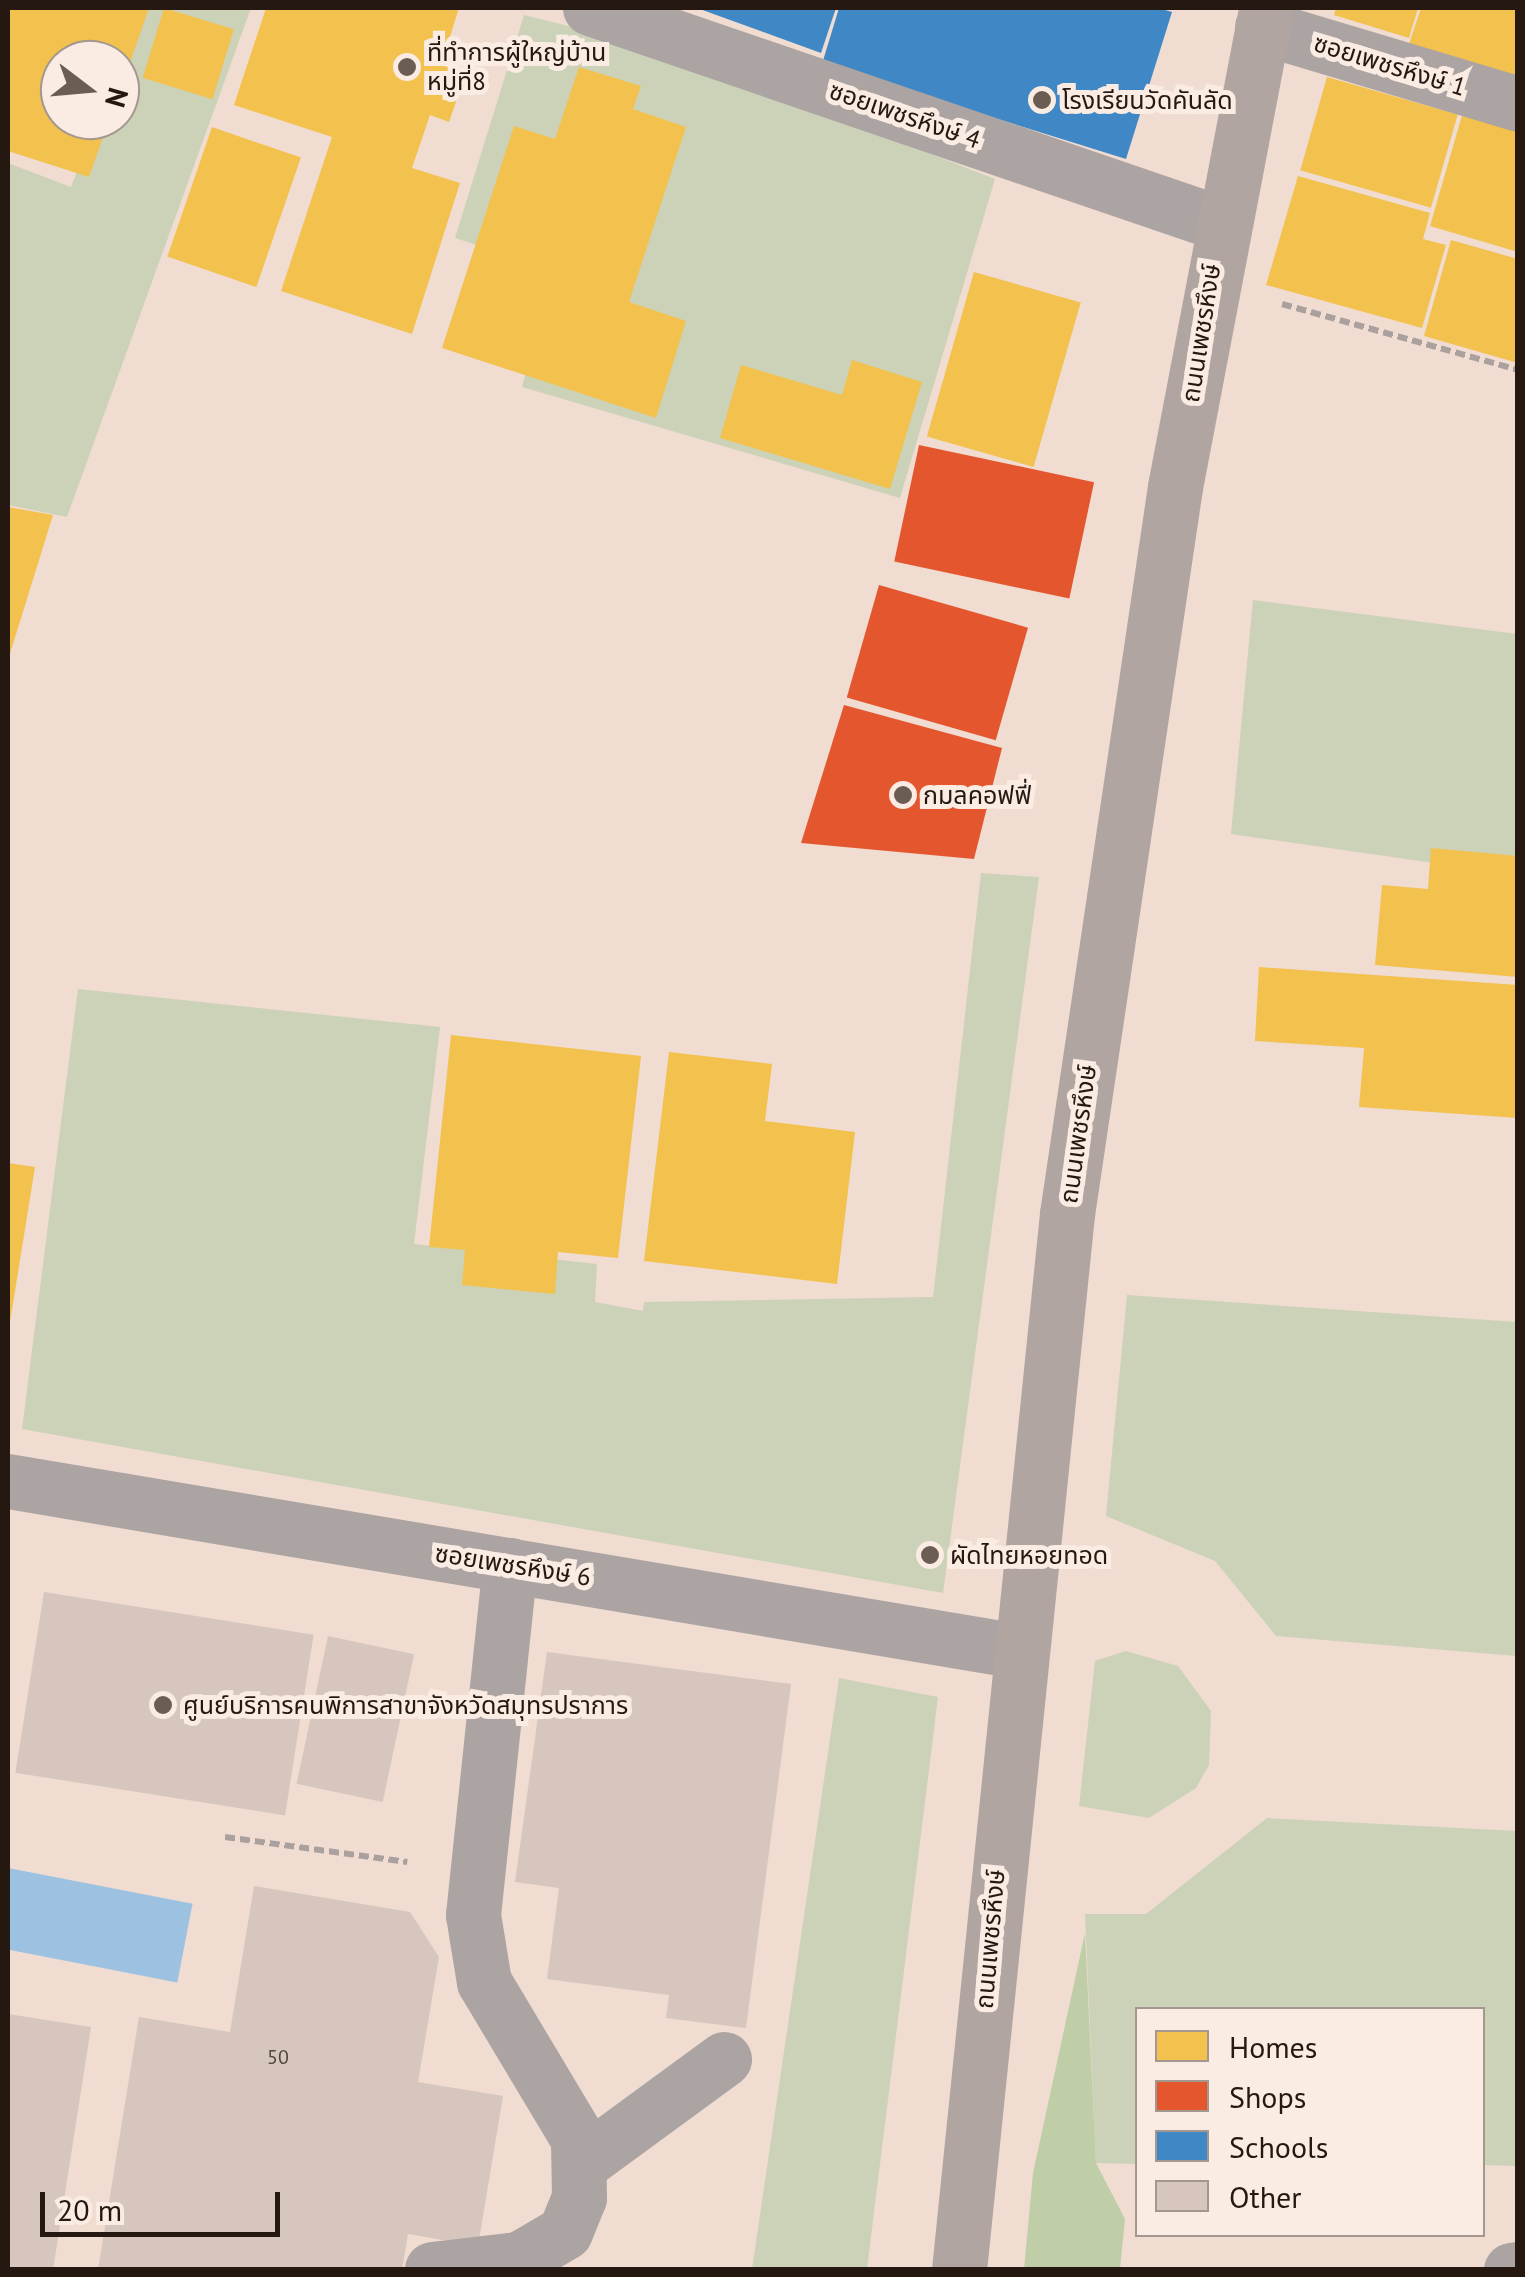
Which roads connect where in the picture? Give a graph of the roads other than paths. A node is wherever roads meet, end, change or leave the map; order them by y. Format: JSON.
{"nodes":[{"id":1,"x":590,"y":8,"type":"edge"},
{"id":2,"x":1264,"y":17,"type":"edge"},
{"id":3,"x":1518,"y":104,"type":"edge"},
{"id":4,"x":1219,"y":223,"type":"junction"},
{"id":5,"x":8,"y":1481,"type":"edge"},
{"id":6,"x":510,"y":1565,"type":"junction"},
{"id":7,"x":1019,"y":1652,"type":"junction"},
{"id":8,"x":724,"y":2060,"type":"dead end"},
{"id":9,"x":582,"y":2162,"type":"junction"},
{"id":10,"x":432,"y":2269,"type":"edge"},
{"id":11,"x":959,"y":2270,"type":"edge"}],
"edges":[{"from":1,"to":4,"type":"street","name":"ซอยเพชรหึงษ์ 4"},
{"from":2,"to":3,"type":"street","name":"ซอยเพชรหึงษ์ 1"},
{"from":2,"to":4,"type":"main road","name":"ถนนเพชรหึงษ์"},
{"from":4,"to":7,"type":"main road","name":"ถนนเพชรหึงษ์"},
{"from":5,"to":6,"type":"street","name":"ซอยเพชรหึงษ์ 6"},
{"from":6,"to":7,"type":"street","name":"ซอยเพชรหึงษ์ 6"},
{"from":6,"to":9,"type":"street"},
{"from":7,"to":11,"type":"main road","name":"ถนนเพชรหึงษ์"},
{"from":8,"to":9,"type":"street"},
{"from":9,"to":10,"type":"street"}]}
